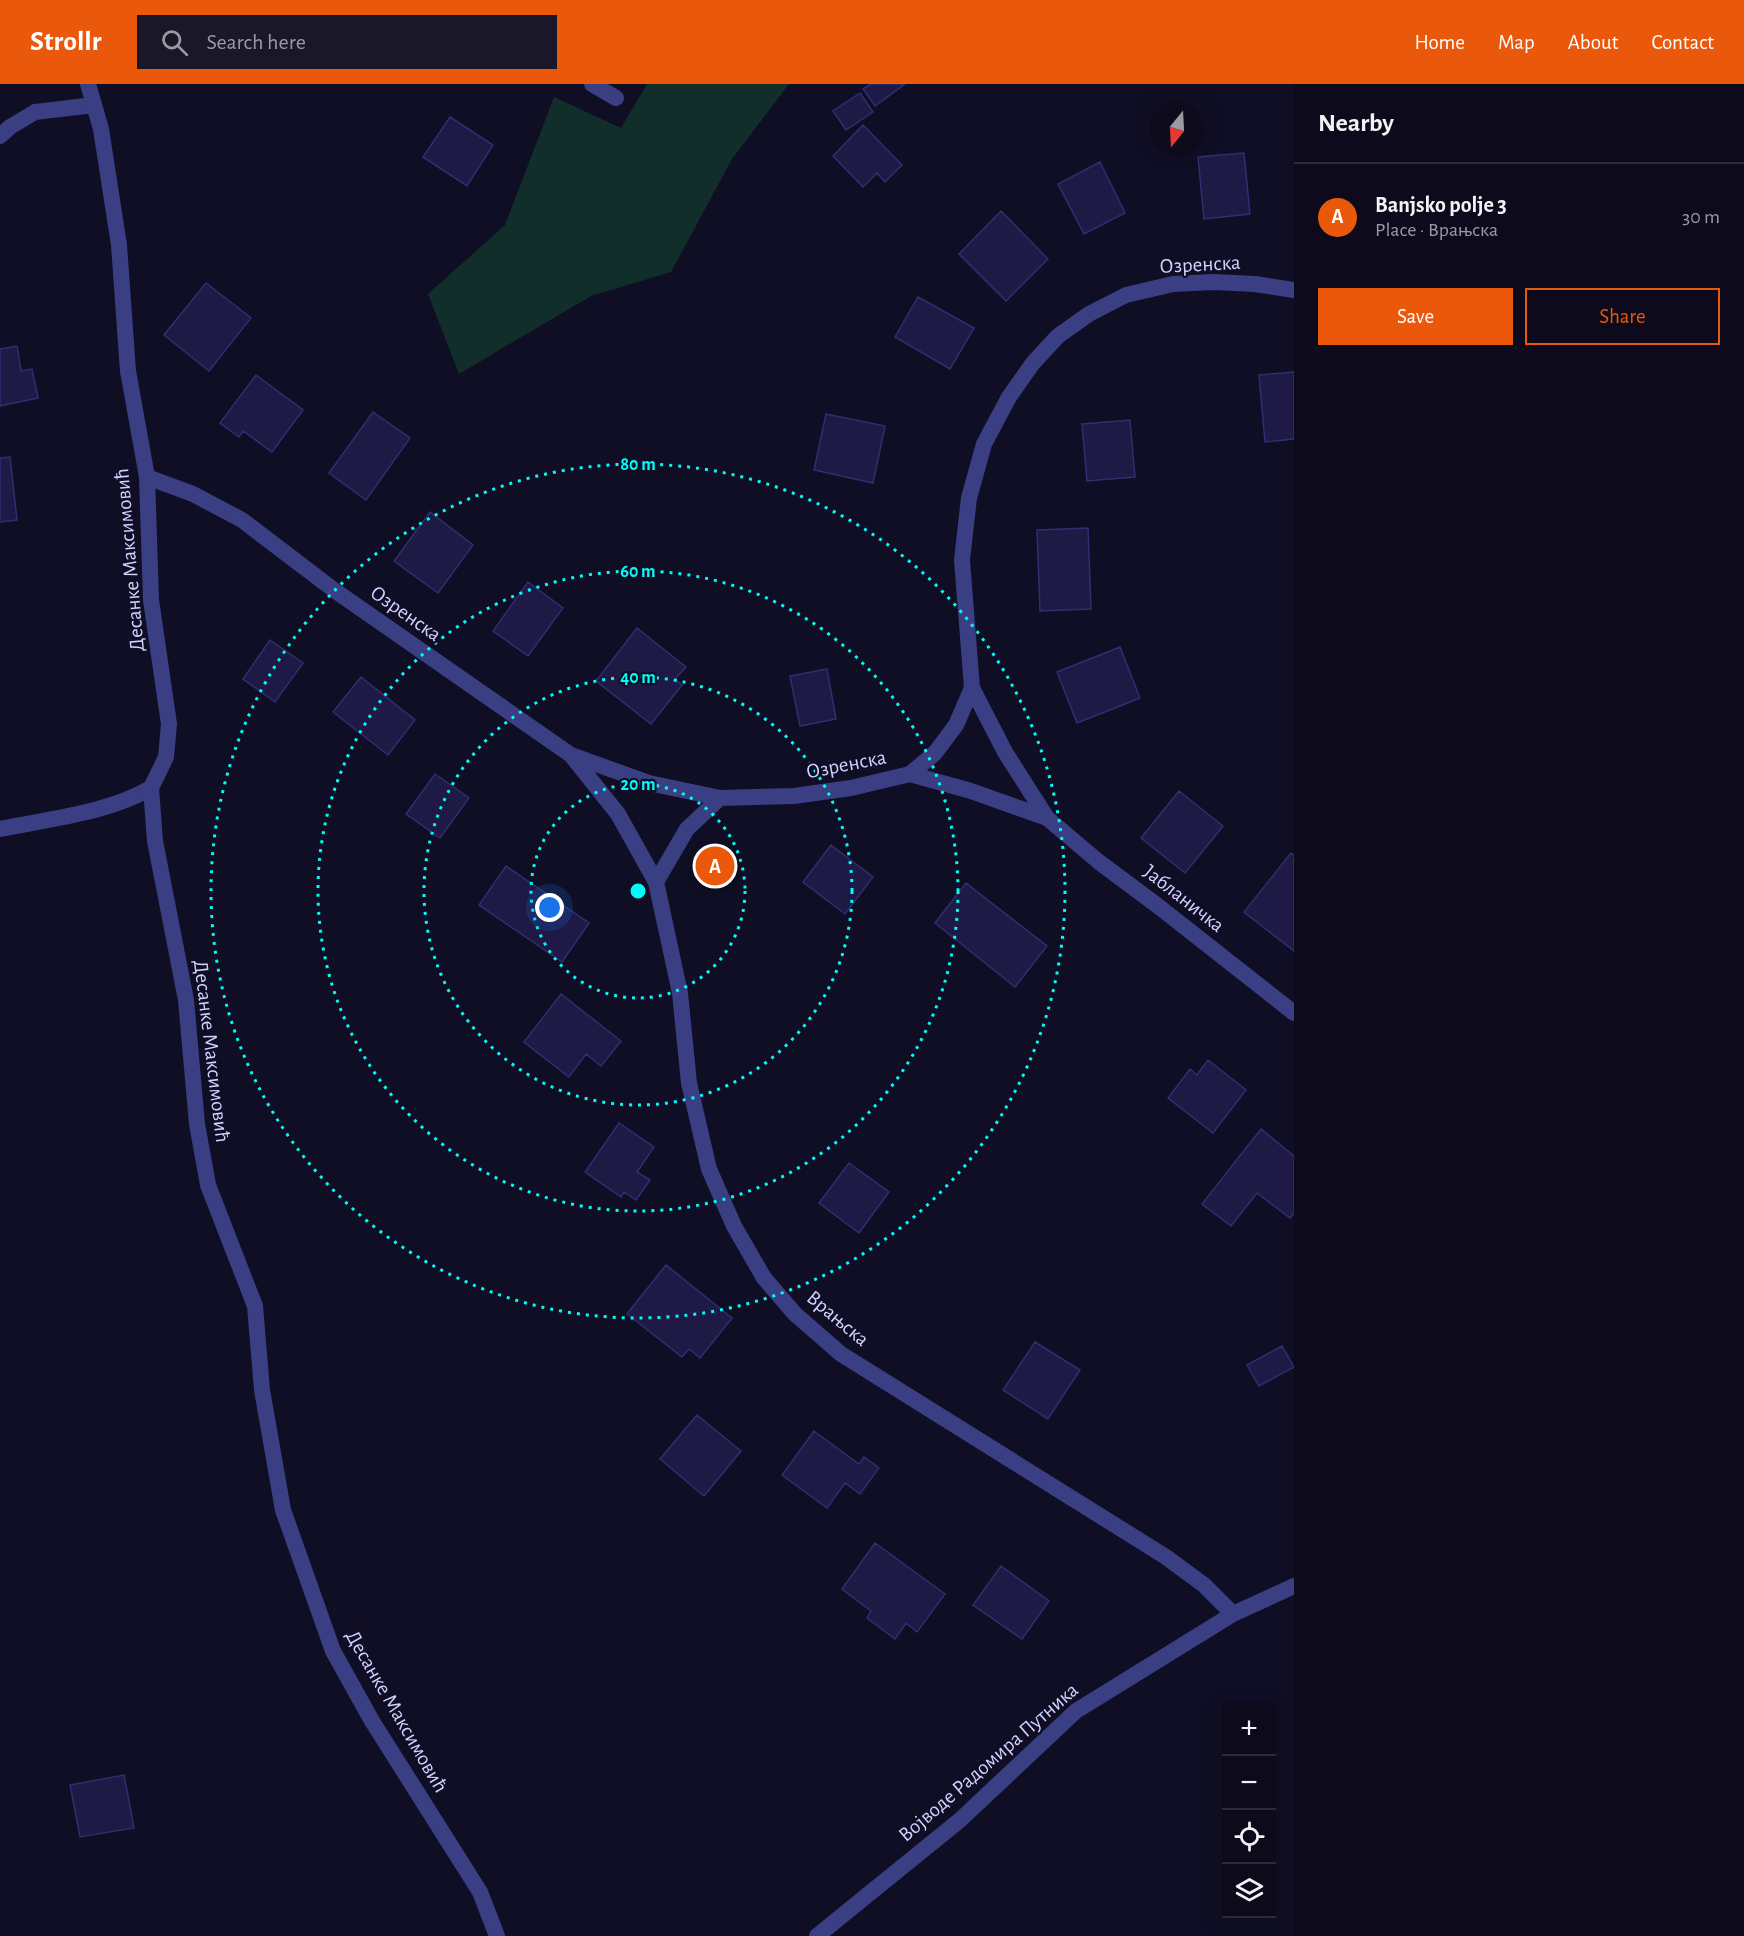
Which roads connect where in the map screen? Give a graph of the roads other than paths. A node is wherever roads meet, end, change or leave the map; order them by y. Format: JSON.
{"nodes":[{"id":1,"x":88,"y":84,"type":"edge"},
{"id":2,"x":592,"y":84,"type":"edge"},
{"id":3,"x":616,"y":98,"type":"dead end"},
{"id":4,"x":94,"y":105,"type":"junction"},
{"id":5,"x":0,"y":136,"type":"edge"},
{"id":6,"x":1294,"y":290,"type":"edge"},
{"id":7,"x":147,"y":477,"type":"junction"},
{"id":8,"x":972,"y":688,"type":"junction"},
{"id":9,"x":571,"y":755,"type":"junction"},
{"id":10,"x":910,"y":774,"type":"junction"},
{"id":11,"x":151,"y":788,"type":"junction"},
{"id":12,"x":720,"y":798,"type":"junction"},
{"id":13,"x":1047,"y":818,"type":"junction"},
{"id":14,"x":0,"y":829,"type":"edge"},
{"id":15,"x":656,"y":882,"type":"junction"},
{"id":16,"x":1294,"y":1013,"type":"edge"},
{"id":17,"x":1294,"y":1586,"type":"edge"},
{"id":18,"x":1233,"y":1614,"type":"junction"},
{"id":19,"x":497,"y":1936,"type":"edge"},
{"id":20,"x":817,"y":1936,"type":"edge"}],
"edges":[{"from":1,"to":4,"type":"street","name":"Десанке Максимовић"},
{"from":2,"to":3,"type":"street"},
{"from":4,"to":5,"type":"street"},
{"from":4,"to":7,"type":"street","name":"Десанке Максимовић"},
{"from":6,"to":8,"type":"street","name":"Озренска"},
{"from":7,"to":9,"type":"street","name":"Озренска"},
{"from":7,"to":11,"type":"street","name":"Десанке Максимовић"},
{"from":8,"to":10,"type":"street","name":"Озренска"},
{"from":8,"to":13,"type":"street"},
{"from":9,"to":12,"type":"street","name":"Озренска"},
{"from":9,"to":15,"type":"street","name":"Врањска"},
{"from":10,"to":12,"type":"street","name":"Озренска"},
{"from":10,"to":13,"type":"street"},
{"from":11,"to":14,"type":"street"},
{"from":11,"to":19,"type":"street","name":"Десанке Максимовић"},
{"from":12,"to":15,"type":"street"},
{"from":13,"to":16,"type":"street","name":"Јабланичка"},
{"from":15,"to":18,"type":"street","name":"Врањска"},
{"from":17,"to":18,"type":"street","name":"Војводе Радомира Путника"},
{"from":18,"to":20,"type":"street","name":"Војводе Радомира Путника"}]}
